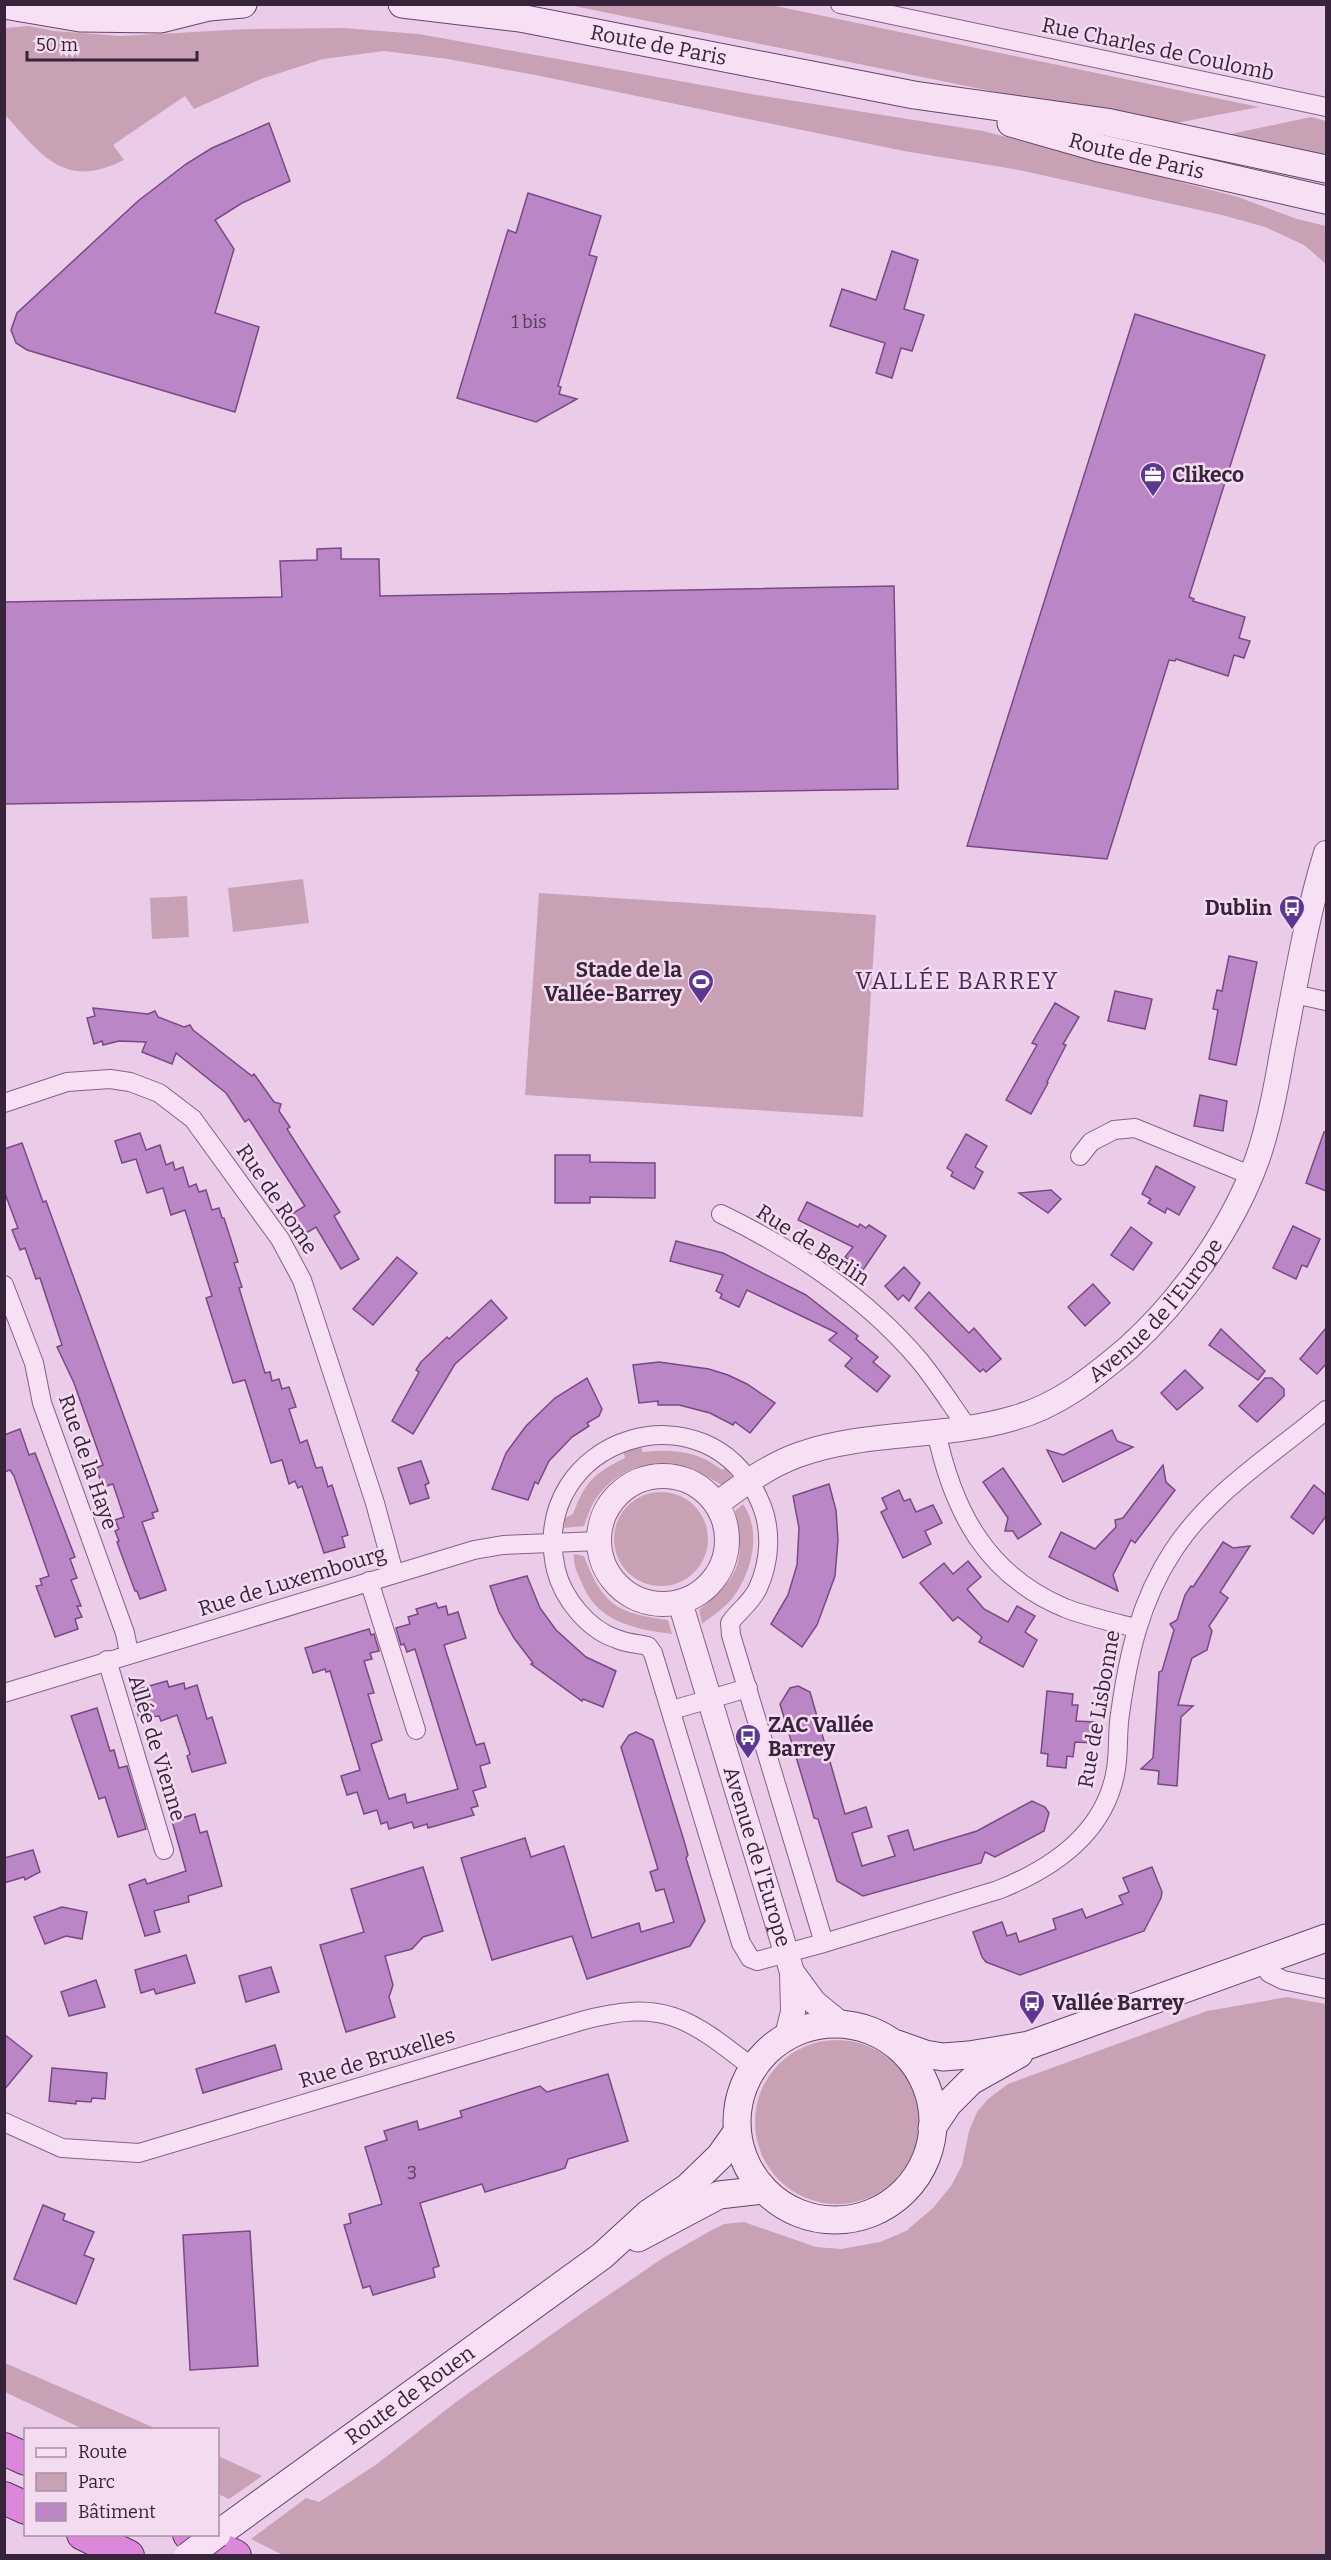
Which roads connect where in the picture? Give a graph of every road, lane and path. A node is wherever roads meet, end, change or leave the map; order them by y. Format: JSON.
{"nodes":[{"id":1,"x":243,"y":4,"type":"edge"},
{"id":2,"x":402,"y":4,"type":"edge"},
{"id":3,"x":840,"y":4,"type":"edge"},
{"id":4,"x":4,"y":5,"type":"edge"},
{"id":5,"x":204,"y":6,"type":"edge"},
{"id":6,"x":914,"y":95,"type":"junction"},
{"id":7,"x":1326,"y":107,"type":"edge"},
{"id":8,"x":1326,"y":169,"type":"edge"},
{"id":9,"x":1326,"y":200,"type":"edge"},
{"id":10,"x":1326,"y":853,"type":"edge"},
{"id":11,"x":1293,"y":994,"type":"junction"},
{"id":12,"x":1326,"y":1001,"type":"edge"},
{"id":13,"x":4,"y":1103,"type":"edge"},
{"id":14,"x":1080,"y":1156,"type":"dead end"},
{"id":15,"x":1251,"y":1175,"type":"junction"},
{"id":16,"x":721,"y":1214,"type":"dead end"},
{"id":17,"x":4,"y":1285,"type":"edge"},
{"id":18,"x":1326,"y":1410,"type":"edge"},
{"id":19,"x":968,"y":1428,"type":"junction"},
{"id":20,"x":936,"y":1431,"type":"junction"},
{"id":21,"x":749,"y":1481,"type":"junction"},
{"id":22,"x":717,"y":1504,"type":"junction"},
{"id":23,"x":599,"y":1541,"type":"junction"},
{"id":24,"x":553,"y":1543,"type":"junction"},
{"id":25,"x":394,"y":1574,"type":"junction"},
{"id":26,"x":369,"y":1581,"type":"junction"},
{"id":27,"x":680,"y":1602,"type":"junction"},
{"id":28,"x":1136,"y":1628,"type":"junction"},
{"id":29,"x":129,"y":1653,"type":"junction"},
{"id":30,"x":107,"y":1660,"type":"junction"},
{"id":31,"x":748,"y":1688,"type":"junction"},
{"id":32,"x":4,"y":1693,"type":"edge"},
{"id":33,"x":709,"y":1699,"type":"junction"},
{"id":34,"x":672,"y":1710,"type":"junction"},
{"id":35,"x":416,"y":1730,"type":"dead end"},
{"id":36,"x":164,"y":1850,"type":"dead end"},
{"id":37,"x":1326,"y":1938,"type":"edge"},
{"id":38,"x":824,"y":1943,"type":"junction"},
{"id":39,"x":1263,"y":1961,"type":"junction"},
{"id":40,"x":790,"y":1963,"type":"junction"},
{"id":41,"x":1326,"y":1989,"type":"edge"},
{"id":42,"x":841,"y":2024,"type":"junction"},
{"id":43,"x":787,"y":2036,"type":"junction"},
{"id":44,"x":893,"y":2042,"type":"junction"},
{"id":45,"x":1029,"y":2045,"type":"junction"},
{"id":46,"x":753,"y":2068,"type":"junction"},
{"id":47,"x":4,"y":2122,"type":"edge"},
{"id":48,"x":932,"y":2128,"type":"junction"},
{"id":49,"x":737,"y":2132,"type":"junction"},
{"id":50,"x":764,"y":2190,"type":"junction"},
{"id":51,"x":602,"y":2256,"type":"junction"},
{"id":52,"x":4,"y":2498,"type":"edge"},
{"id":53,"x":24,"y":2507,"type":"edge"},
{"id":54,"x":219,"y":2533,"type":"edge"},
{"id":55,"x":85,"y":2536,"type":"edge"},
{"id":56,"x":191,"y":2536,"type":"edge"},
{"id":57,"x":214,"y":2536,"type":"edge"},
{"id":58,"x":128,"y":2556,"type":"edge"},
{"id":59,"x":188,"y":2556,"type":"edge"},
{"id":60,"x":235,"y":2556,"type":"edge"}],
"edges":[{"from":1,"to":5,"type":"main road"},
{"from":2,"to":6,"type":"main road","name":"Route de Paris"},
{"from":3,"to":7,"type":"street","name":"Rue Charles de Coulomb"},
{"from":4,"to":5,"type":"main road"},
{"from":6,"to":8,"type":"main road","name":"Route de Paris"},
{"from":6,"to":9,"type":"main road","name":"Route de Paris"},
{"from":10,"to":11,"type":"street","name":"Avenue de l'Europe"},
{"from":11,"to":12,"type":"street"},
{"from":11,"to":15,"type":"street","name":"Avenue de l'Europe"},
{"from":13,"to":25,"type":"street","name":"Rue de Rome"},
{"from":14,"to":15,"type":"street"},
{"from":15,"to":19,"type":"street","name":"Avenue de l'Europe"},
{"from":16,"to":19,"type":"street","name":"Rue de Berlin"},
{"from":17,"to":29,"type":"street","name":"Rue de la Haye"},
{"from":18,"to":28,"type":"street","name":"Rue de Lisbonne"},
{"from":19,"to":20,"type":"street","name":"Avenue de l'Europe"},
{"from":20,"to":21,"type":"street","name":"Avenue de l'Europe"},
{"from":20,"to":28,"type":"street"},
{"from":21,"to":22,"type":"street","name":"Avenue de l'Europe"},
{"from":21,"to":24,"type":"street"},
{"from":21,"to":31,"type":"street"},
{"from":22,"to":23,"type":"street"},
{"from":22,"to":27,"type":"street"},
{"from":23,"to":24,"type":"street","name":"Rue de Luxembourg"},
{"from":23,"to":27,"type":"street"},
{"from":24,"to":25,"type":"street","name":"Rue de Luxembourg"},
{"from":24,"to":34,"type":"street"},
{"from":25,"to":26,"type":"street","name":"Rue de Luxembourg"},
{"from":26,"to":29,"type":"street","name":"Rue de Luxembourg"},
{"from":26,"to":35,"type":"street"},
{"from":27,"to":33,"type":"street","name":"Avenue de l'Europe"},
{"from":28,"to":38,"type":"street","name":"Rue de Lisbonne"},
{"from":29,"to":30,"type":"street","name":"Rue de Luxembourg"},
{"from":30,"to":32,"type":"street","name":"Rue de Luxembourg"},
{"from":30,"to":36,"type":"street","name":"Allée de Vienne"},
{"from":31,"to":33,"type":"street"},
{"from":31,"to":38,"type":"street"},
{"from":33,"to":34,"type":"street"},
{"from":33,"to":40,"type":"street","name":"Avenue de l'Europe"},
{"from":34,"to":40,"type":"street","name":"Rue de Lisbonne"},
{"from":37,"to":39,"type":"main road"},
{"from":38,"to":40,"type":"street","name":"Rue de Lisbonne"},
{"from":39,"to":41,"type":"street"},
{"from":39,"to":45,"type":"main road"},
{"from":40,"to":42,"type":"street","name":"Avenue de l'Europe"},
{"from":40,"to":43,"type":"street","name":"Avenue de l'Europe"},
{"from":42,"to":43,"type":"main road"},
{"from":42,"to":44,"type":"main road"},
{"from":43,"to":46,"type":"main road"},
{"from":44,"to":45,"type":"main road"},
{"from":44,"to":48,"type":"main road"},
{"from":45,"to":48,"type":"main road"},
{"from":46,"to":47,"type":"street","name":"Rue de Bruxelles"},
{"from":46,"to":49,"type":"main road"},
{"from":48,"to":50,"type":"main road"},
{"from":49,"to":50,"type":"main road"},
{"from":49,"to":51,"type":"main road","name":"Route de Rouen"},
{"from":50,"to":51,"type":"main road","name":"Route de Rouen"},
{"from":51,"to":54,"type":"main road","name":"Route de Rouen"},
{"from":52,"to":53,"type":"highway"},
{"from":55,"to":58,"type":"highway"},
{"from":56,"to":60,"type":"highway"},
{"from":57,"to":59,"type":"main road","name":"Route de Rouen","bridge":true}]}
